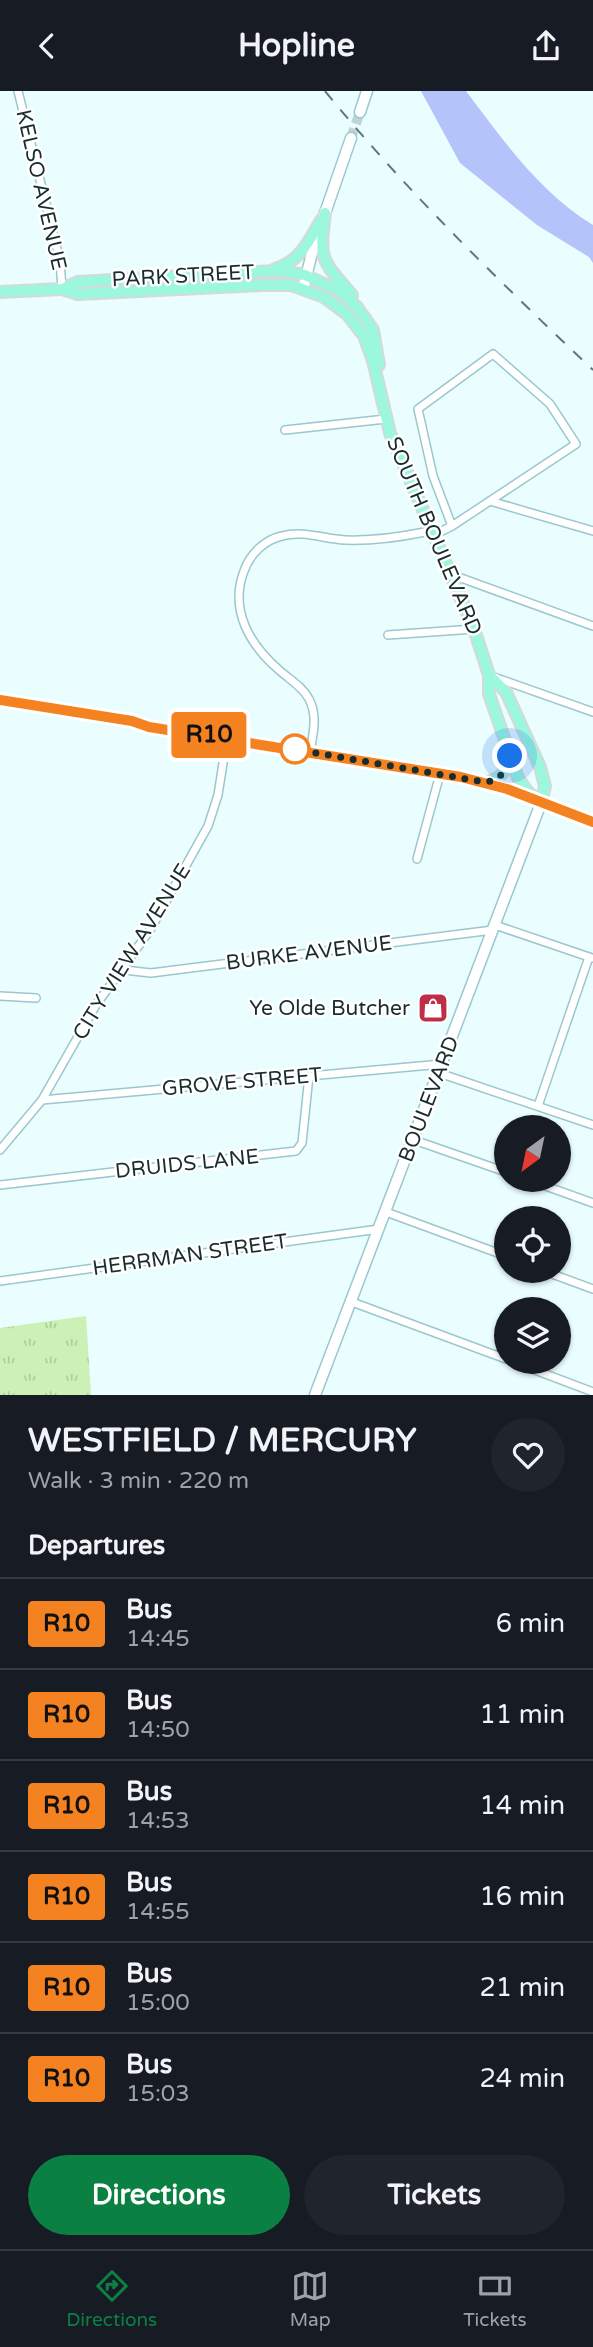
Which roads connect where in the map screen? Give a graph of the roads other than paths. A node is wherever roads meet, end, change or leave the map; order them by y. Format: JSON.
{"nodes":[{"id":1,"x":18,"y":91,"type":"edge"},
{"id":2,"x":367,"y":91,"type":"edge"},
{"id":3,"x":360,"y":112,"type":"tunnel mouth"},
{"id":4,"x":351,"y":138,"type":"tunnel mouth"},
{"id":5,"x":325,"y":213,"type":"junction"},
{"id":6,"x":257,"y":272,"type":"junction"},
{"id":7,"x":305,"y":275,"type":"junction"},
{"id":8,"x":62,"y":289,"type":"junction"},
{"id":9,"x":303,"y":289,"type":"junction"},
{"id":10,"x":0,"y":292,"type":"edge"},
{"id":11,"x":373,"y":330,"type":"junction"},
{"id":12,"x":381,"y":396,"type":"junction"},
{"id":13,"x":386,"y":419,"type":"junction"},
{"id":14,"x":285,"y":430,"type":"dead end"},
{"id":15,"x":491,"y":501,"type":"junction"},
{"id":16,"x":452,"y":526,"type":"junction"},
{"id":17,"x":593,"y":531,"type":"edge"},
{"id":18,"x":434,"y":535,"type":"junction"},
{"id":19,"x":450,"y":574,"type":"junction"},
{"id":20,"x":593,"y":626,"type":"edge"},
{"id":21,"x":474,"y":629,"type":"junction"},
{"id":22,"x":387,"y":635,"type":"dead end"},
{"id":23,"x":489,"y":675,"type":"junction"},
{"id":24,"x":0,"y":700,"type":"edge"},
{"id":25,"x":593,"y":712,"type":"edge"},
{"id":26,"x":227,"y":738,"type":"junction"},
{"id":27,"x":310,"y":752,"type":"junction"},
{"id":28,"x":510,"y":756,"type":"junction"},
{"id":29,"x":440,"y":774,"type":"junction"},
{"id":30,"x":484,"y":782,"type":"junction"},
{"id":31,"x":541,"y":803,"type":"junction"},
{"id":32,"x":593,"y":822,"type":"edge"},
{"id":33,"x":417,"y":859,"type":"dead end"},
{"id":34,"x":494,"y":927,"type":"junction"},
{"id":35,"x":591,"y":958,"type":"edge"},
{"id":36,"x":124,"y":970,"type":"junction"},
{"id":37,"x":0,"y":996,"type":"edge"},
{"id":38,"x":36,"y":998,"type":"dead end"},
{"id":39,"x":441,"y":1069,"type":"junction"},
{"id":40,"x":309,"y":1076,"type":"junction"},
{"id":41,"x":42,"y":1100,"type":"junction"},
{"id":42,"x":538,"y":1106,"type":"junction"},
{"id":43,"x":593,"y":1125,"type":"edge"},
{"id":44,"x":414,"y":1140,"type":"junction"},
{"id":45,"x":0,"y":1150,"type":"edge"},
{"id":46,"x":494,"y":1168,"type":"edge"},
{"id":47,"x":0,"y":1185,"type":"edge"},
{"id":48,"x":562,"y":1192,"type":"edge"},
{"id":49,"x":593,"y":1203,"type":"edge"},
{"id":50,"x":387,"y":1212,"type":"junction"},
{"id":51,"x":380,"y":1229,"type":"junction"},
{"id":52,"x":494,"y":1252,"type":"edge"},
{"id":53,"x":0,"y":1280,"type":"edge"},
{"id":54,"x":571,"y":1281,"type":"edge"},
{"id":55,"x":593,"y":1289,"type":"edge"},
{"id":56,"x":352,"y":1302,"type":"junction"},
{"id":57,"x":494,"y":1355,"type":"edge"},
{"id":58,"x":545,"y":1374,"type":"edge"},
{"id":59,"x":593,"y":1392,"type":"edge"},
{"id":60,"x":315,"y":1395,"type":"edge"}],
"edges":[{"from":1,"to":8,"type":"street","name":"KELSO AVENUE"},
{"from":2,"to":3,"type":"main road"},
{"from":4,"to":5,"type":"main road"},
{"from":5,"to":6,"type":"main road"},
{"from":5,"to":7,"type":"main road"},
{"from":5,"to":11,"type":"main road"},
{"from":6,"to":7,"type":"main road","name":"PARK STREET"},
{"from":6,"to":8,"type":"main road","name":"PARK STREET"},
{"from":7,"to":9,"type":"main road"},
{"from":7,"to":11,"type":"main road"},
{"from":8,"to":9,"type":"main road","name":"PARK STREET"},
{"from":8,"to":10,"type":"main road","name":"PARK STREET"},
{"from":9,"to":12,"type":"main road","name":"SOUTH BOULEVARD"},
{"from":11,"to":12,"type":"main road","name":"SOUTH BOULEVARD"},
{"from":12,"to":13,"type":"main road","name":"SOUTH BOULEVARD"},
{"from":13,"to":14,"type":"street"},
{"from":13,"to":18,"type":"main road","name":"SOUTH BOULEVARD"},
{"from":15,"to":16,"type":"street"},
{"from":15,"to":16,"type":"street"},
{"from":15,"to":17,"type":"street"},
{"from":16,"to":18,"type":"street"},
{"from":18,"to":19,"type":"main road","name":"SOUTH BOULEVARD"},
{"from":18,"to":27,"type":"street"},
{"from":19,"to":20,"type":"street"},
{"from":19,"to":21,"type":"main road","name":"SOUTH BOULEVARD"},
{"from":21,"to":22,"type":"street"},
{"from":21,"to":23,"type":"main road","name":"SOUTH BOULEVARD"},
{"from":23,"to":25,"type":"street"},
{"from":23,"to":28,"type":"main road","name":"SOUTH BOULEVARD"},
{"from":23,"to":31,"type":"main road","name":"SOUTH BOULEVARD"},
{"from":24,"to":26,"type":"main road"},
{"from":26,"to":27,"type":"main road"},
{"from":26,"to":36,"type":"street","name":"CITY VIEW AVENUE"},
{"from":27,"to":29,"type":"main road"},
{"from":28,"to":30,"type":"main road"},
{"from":28,"to":31,"type":"main road","name":"SOUTH BOULEVARD"},
{"from":29,"to":30,"type":"main road"},
{"from":29,"to":33,"type":"street"},
{"from":30,"to":31,"type":"main road"},
{"from":31,"to":32,"type":"main road"},
{"from":31,"to":34,"type":"main road","name":"BOULEVARD"},
{"from":34,"to":35,"type":"street"},
{"from":34,"to":36,"type":"street","name":"BURKE AVENUE"},
{"from":34,"to":39,"type":"main road","name":"BOULEVARD"},
{"from":35,"to":42,"type":"street"},
{"from":36,"to":41,"type":"street","name":"CITY VIEW AVENUE"},
{"from":37,"to":38,"type":"street"},
{"from":39,"to":40,"type":"street","name":"GROVE STREET"},
{"from":39,"to":42,"type":"street"},
{"from":39,"to":44,"type":"main road","name":"BOULEVARD"},
{"from":40,"to":41,"type":"street","name":"GROVE STREET"},
{"from":40,"to":47,"type":"street","name":"DRUIDS LANE"},
{"from":41,"to":45,"type":"street","name":"CITY VIEW AVENUE"},
{"from":42,"to":43,"type":"street"},
{"from":44,"to":46,"type":"street"},
{"from":44,"to":50,"type":"main road","name":"BOULEVARD"},
{"from":48,"to":49,"type":"street"},
{"from":50,"to":51,"type":"main road","name":"BOULEVARD"},
{"from":50,"to":52,"type":"street"},
{"from":51,"to":53,"type":"street","name":"HERRMAN STREET"},
{"from":51,"to":56,"type":"main road","name":"BOULEVARD"},
{"from":54,"to":55,"type":"street"},
{"from":56,"to":57,"type":"street"},
{"from":56,"to":60,"type":"main road","name":"BOULEVARD"},
{"from":58,"to":59,"type":"street"}]}
